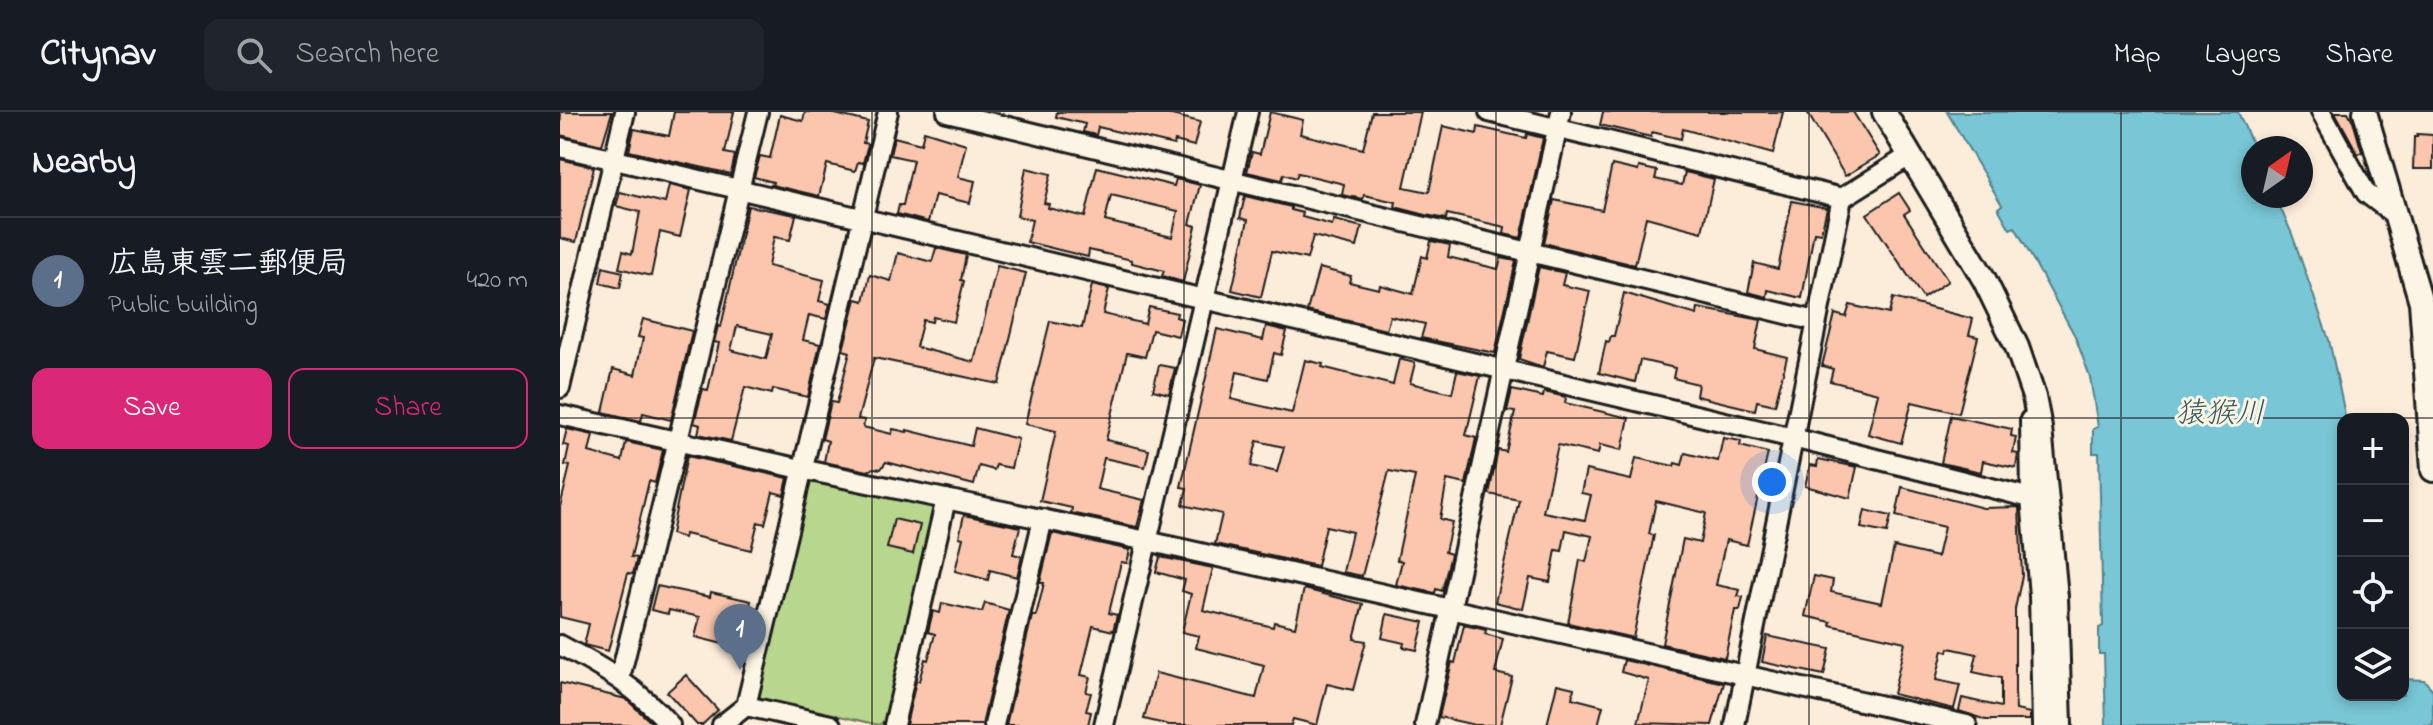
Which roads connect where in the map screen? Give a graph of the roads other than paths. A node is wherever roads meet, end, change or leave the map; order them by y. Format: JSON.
{"nodes":[{"id":1,"x":625,"y":112,"type":"edge"},
{"id":2,"x":758,"y":112,"type":"edge"},
{"id":3,"x":888,"y":112,"type":"edge"},
{"id":4,"x":947,"y":112,"type":"edge"},
{"id":5,"x":1248,"y":112,"type":"edge"},
{"id":6,"x":1489,"y":112,"type":"edge"},
{"id":7,"x":1884,"y":112,"type":"edge"},
{"id":8,"x":2321,"y":112,"type":"edge"},
{"id":9,"x":2365,"y":112,"type":"edge"},
{"id":10,"x":1559,"y":120,"type":"edge"},
{"id":11,"x":560,"y":147,"type":"edge"},
{"id":12,"x":1909,"y":156,"type":"junction"},
{"id":13,"x":614,"y":159,"type":"junction"},
{"id":14,"x":1233,"y":181,"type":"junction"},
{"id":15,"x":739,"y":189,"type":"junction"},
{"id":16,"x":1842,"y":198,"type":"junction"},
{"id":17,"x":2396,"y":216,"type":"junction"},
{"id":18,"x":862,"y":218,"type":"junction"},
{"id":19,"x":1530,"y":252,"type":"junction"},
{"id":20,"x":1204,"y":300,"type":"junction"},
{"id":21,"x":1816,"y":321,"type":"junction"},
{"id":22,"x":1504,"y":370,"type":"junction"},
{"id":23,"x":560,"y":388,"type":"edge"},
{"id":24,"x":2034,"y":397,"type":"junction"},
{"id":25,"x":560,"y":415,"type":"edge"},
{"id":26,"x":1793,"y":438,"type":"junction"},
{"id":27,"x":678,"y":441,"type":"junction"},
{"id":28,"x":801,"y":469,"type":"junction"},
{"id":29,"x":2433,"y":470,"type":"edge"},
{"id":30,"x":2031,"y":498,"type":"junction"},
{"id":31,"x":946,"y":499,"type":"junction"},
{"id":32,"x":1043,"y":519,"type":"junction"},
{"id":33,"x":1147,"y":541,"type":"junction"},
{"id":34,"x":2048,"y":596,"type":"junction"},
{"id":35,"x":1452,"y":610,"type":"junction"},
{"id":36,"x":560,"y":645,"type":"edge"},
{"id":37,"x":1745,"y":677,"type":"junction"},
{"id":38,"x":620,"y":678,"type":"junction"},
{"id":39,"x":746,"y":706,"type":"junction"},
{"id":40,"x":670,"y":725,"type":"edge"},
{"id":41,"x":722,"y":725,"type":"edge"},
{"id":42,"x":831,"y":725,"type":"edge"},
{"id":43,"x":894,"y":725,"type":"edge"},
{"id":44,"x":994,"y":725,"type":"edge"},
{"id":45,"x":1104,"y":725,"type":"edge"},
{"id":46,"x":1425,"y":725,"type":"edge"},
{"id":47,"x":1735,"y":725,"type":"edge"},
{"id":48,"x":1967,"y":725,"type":"edge"},
{"id":49,"x":2042,"y":725,"type":"edge"},
{"id":50,"x":2060,"y":725,"type":"edge"}],
"edges":[{"from":1,"to":13,"type":"street"},
{"from":2,"to":15,"type":"street"},
{"from":3,"to":18,"type":"street"},
{"from":4,"to":14,"type":"street"},
{"from":5,"to":14,"type":"street"},
{"from":6,"to":10,"type":"street"},
{"from":7,"to":12,"type":"street"},
{"from":8,"to":17,"type":"street"},
{"from":9,"to":17,"type":"street"},
{"from":10,"to":16,"type":"street"},
{"from":10,"to":19,"type":"street"},
{"from":11,"to":13,"type":"street"},
{"from":12,"to":16,"type":"street"},
{"from":12,"to":24,"type":"street"},
{"from":13,"to":15,"type":"street"},
{"from":13,"to":23,"type":"street"},
{"from":14,"to":19,"type":"street"},
{"from":14,"to":20,"type":"street"},
{"from":15,"to":18,"type":"street"},
{"from":15,"to":27,"type":"street"},
{"from":16,"to":21,"type":"street"},
{"from":17,"to":29,"type":"street"},
{"from":18,"to":20,"type":"street"},
{"from":18,"to":28,"type":"street"},
{"from":19,"to":21,"type":"street"},
{"from":19,"to":22,"type":"street"},
{"from":20,"to":22,"type":"street"},
{"from":20,"to":33,"type":"street"},
{"from":21,"to":26,"type":"street"},
{"from":22,"to":26,"type":"street"},
{"from":22,"to":35,"type":"street"},
{"from":24,"to":30,"type":"street"},
{"from":24,"to":34,"type":"street"},
{"from":25,"to":27,"type":"street"},
{"from":26,"to":30,"type":"street"},
{"from":26,"to":37,"type":"street"},
{"from":27,"to":28,"type":"street"},
{"from":27,"to":38,"type":"street"},
{"from":28,"to":31,"type":"street"},
{"from":28,"to":39,"type":"street"},
{"from":30,"to":34,"type":"street"},
{"from":31,"to":32,"type":"street"},
{"from":31,"to":43,"type":"street"},
{"from":32,"to":33,"type":"street"},
{"from":32,"to":44,"type":"street"},
{"from":33,"to":35,"type":"street"},
{"from":33,"to":45,"type":"street"},
{"from":34,"to":49,"type":"street"},
{"from":34,"to":50,"type":"street"},
{"from":35,"to":37,"type":"street"},
{"from":35,"to":46,"type":"street"},
{"from":36,"to":38,"type":"street"},
{"from":37,"to":47,"type":"street"},
{"from":37,"to":48,"type":"street"},
{"from":38,"to":40,"type":"street"},
{"from":39,"to":41,"type":"street"},
{"from":39,"to":42,"type":"street"}]}
